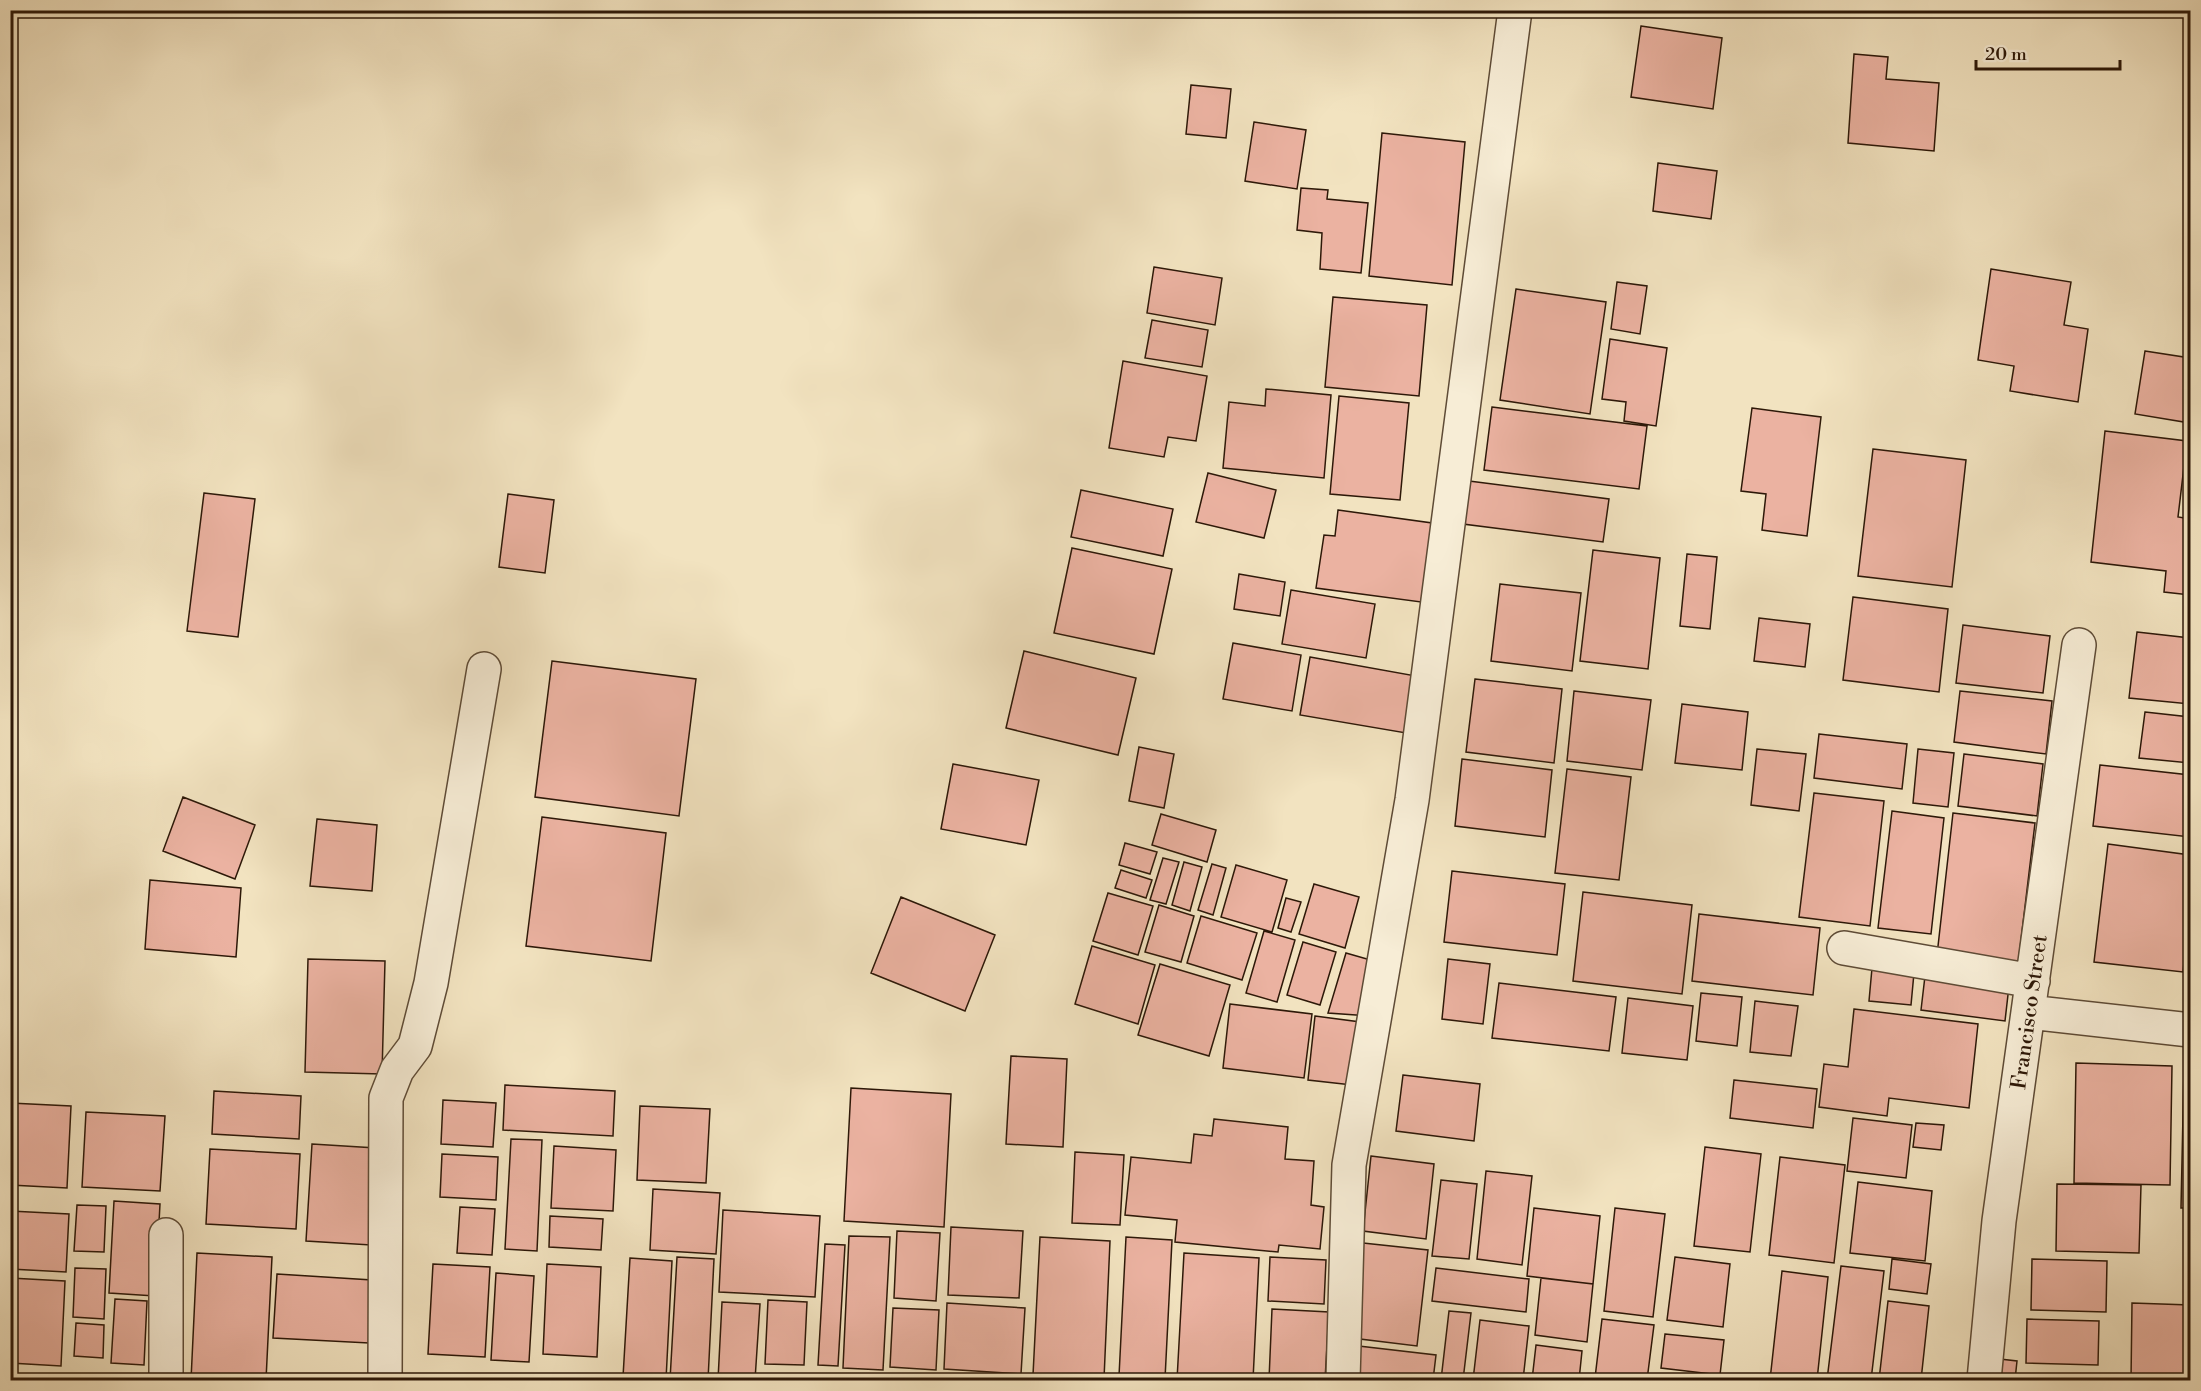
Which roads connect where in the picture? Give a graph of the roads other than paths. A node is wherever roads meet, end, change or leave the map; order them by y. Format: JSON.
{"nodes":[{"id":1,"x":1515,"y":10,"type":"edge"},
{"id":2,"x":2079,"y":645,"type":"dead end"},
{"id":3,"x":484,"y":669,"type":"dead end"},
{"id":4,"x":1845,"y":948,"type":"dead end"},
{"id":5,"x":2031,"y":996,"type":"junction"},
{"id":6,"x":2190,"y":1030,"type":"edge"},
{"id":7,"x":166,"y":1235,"type":"dead end"},
{"id":8,"x":166,"y":1380,"type":"edge"},
{"id":9,"x":385,"y":1380,"type":"edge"},
{"id":10,"x":1343,"y":1380,"type":"edge"},
{"id":11,"x":1984,"y":1380,"type":"edge"}],
"edges":[{"from":1,"to":10,"type":"street"},
{"from":2,"to":5,"type":"street","name":"Francisco Street"},
{"from":3,"to":9,"type":"street"},
{"from":4,"to":5,"type":"street"},
{"from":5,"to":6,"type":"street"},
{"from":5,"to":11,"type":"street","name":"Francisco Street"},
{"from":7,"to":8,"type":"street"}]}
